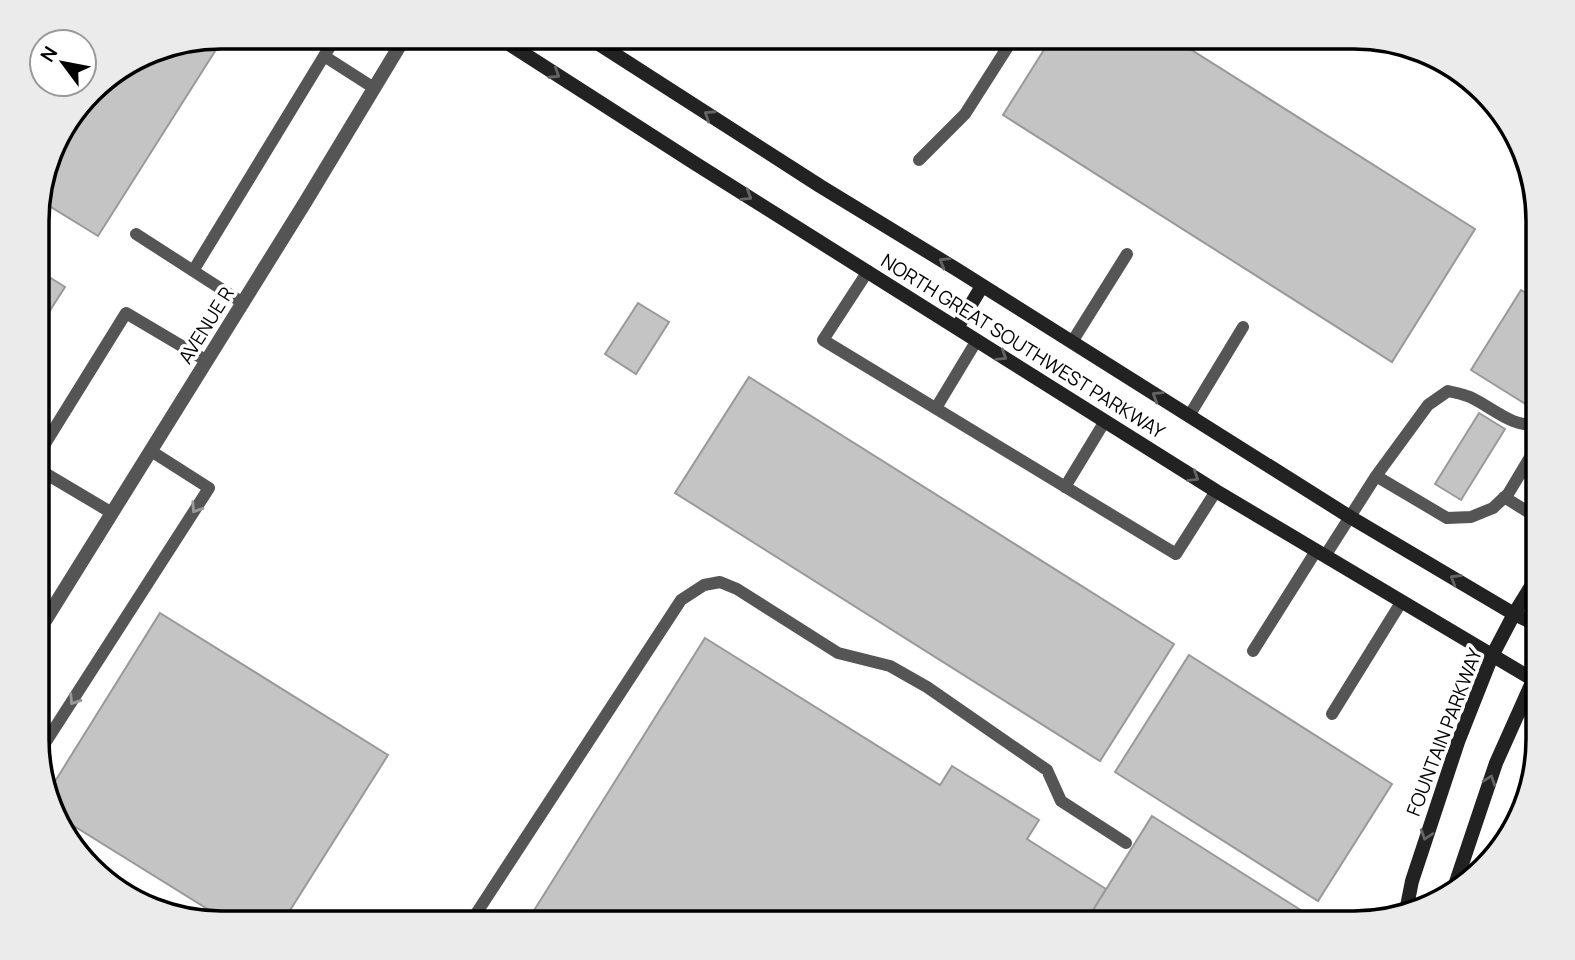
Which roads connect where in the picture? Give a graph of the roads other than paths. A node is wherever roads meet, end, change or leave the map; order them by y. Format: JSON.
{"nodes":[{"id":1,"x":328,"y":49,"type":"edge"},
{"id":2,"x":398,"y":49,"type":"edge"},
{"id":3,"x":517,"y":49,"type":"edge"},
{"id":4,"x":607,"y":49,"type":"edge"},
{"id":5,"x":1006,"y":49,"type":"edge"},
{"id":6,"x":324,"y":56,"type":"junction"},
{"id":7,"x":374,"y":88,"type":"junction"},
{"id":8,"x":919,"y":160,"type":"dead end"},
{"id":9,"x":136,"y":234,"type":"dead end"},
{"id":10,"x":1127,"y":254,"type":"dead end"},
{"id":11,"x":193,"y":271,"type":"junction"},
{"id":12,"x":868,"y":271,"type":"junction"},
{"id":13,"x":982,"y":286,"type":"junction"},
{"id":14,"x":243,"y":303,"type":"junction"},
{"id":15,"x":1243,"y":327,"type":"dead end"},
{"id":16,"x":957,"y":328,"type":"junction"},
{"id":17,"x":978,"y":340,"type":"junction"},
{"id":18,"x":1072,"y":342,"type":"junction"},
{"id":19,"x":206,"y":361,"type":"junction"},
{"id":20,"x":936,"y":408,"type":"junction"},
{"id":21,"x":1189,"y":416,"type":"junction"},
{"id":22,"x":1105,"y":421,"type":"junction"},
{"id":23,"x":1526,"y":424,"type":"edge"},
{"id":24,"x":49,"y":437,"type":"edge"},
{"id":25,"x":151,"y":451,"type":"junction"},
{"id":26,"x":1526,"y":464,"type":"edge"},
{"id":27,"x":49,"y":476,"type":"edge"},
{"id":28,"x":1376,"y":476,"type":"junction"},
{"id":29,"x":1065,"y":487,"type":"junction"},
{"id":30,"x":1216,"y":491,"type":"junction"},
{"id":31,"x":1504,"y":497,"type":"junction"},
{"id":32,"x":1526,"y":511,"type":"edge"},
{"id":33,"x":112,"y":513,"type":"junction"},
{"id":34,"x":1350,"y":517,"type":"junction"},
{"id":35,"x":1321,"y":554,"type":"junction"},
{"id":36,"x":1526,"y":594,"type":"edge"},
{"id":37,"x":1402,"y":601,"type":"junction"},
{"id":38,"x":49,"y":614,"type":"edge"},
{"id":39,"x":1514,"y":614,"type":"junction"},
{"id":40,"x":1526,"y":620,"type":"edge"},
{"id":41,"x":1253,"y":651,"type":"dead end"},
{"id":42,"x":1492,"y":656,"type":"junction"},
{"id":43,"x":1526,"y":670,"type":"edge"},
{"id":44,"x":1526,"y":695,"type":"edge"},
{"id":45,"x":1332,"y":714,"type":"dead end"},
{"id":46,"x":49,"y":737,"type":"edge"},
{"id":47,"x":1126,"y":843,"type":"dead end"},
{"id":48,"x":1459,"y":875,"type":"edge"},
{"id":49,"x":1408,"y":902,"type":"edge"},
{"id":50,"x":478,"y":911,"type":"edge"}],
"edges":[{"from":1,"to":6,"type":"lane"},
{"from":2,"to":7,"type":"street","name":"AVENUE R"},
{"from":3,"to":12,"type":"street","name":"NORTH GREAT SOUTHWEST PARKWAY","one_way":true},
{"from":13,"to":4,"type":"street","name":"NORTH GREAT SOUTHWEST PARKWAY","one_way":true},
{"from":5,"to":8,"type":"lane"},
{"from":6,"to":7,"type":"lane"},
{"from":6,"to":11,"type":"lane"},
{"from":7,"to":14,"type":"street","name":"AVENUE R"},
{"from":9,"to":11,"type":"lane"},
{"from":10,"to":18,"type":"lane"},
{"from":11,"to":14,"type":"lane"},
{"from":12,"to":16,"type":"street","name":"NORTH GREAT SOUTHWEST PARKWAY"},
{"from":12,"to":20,"type":"lane"},
{"from":13,"to":16,"type":"street"},
{"from":13,"to":18,"type":"street","name":"NORTH GREAT SOUTHWEST PARKWAY"},
{"from":14,"to":19,"type":"street","name":"AVENUE R"},
{"from":15,"to":21,"type":"lane"},
{"from":16,"to":17,"type":"street","name":"NORTH GREAT SOUTHWEST PARKWAY"},
{"from":17,"to":20,"type":"lane"},
{"from":17,"to":22,"type":"street","name":"NORTH GREAT SOUTHWEST PARKWAY","one_way":true},
{"from":21,"to":18,"type":"street","name":"NORTH GREAT SOUTHWEST PARKWAY","one_way":true},
{"from":19,"to":24,"type":"lane"},
{"from":19,"to":25,"type":"street","name":"AVENUE R"},
{"from":20,"to":29,"type":"lane"},
{"from":21,"to":34,"type":"street","name":"NORTH GREAT SOUTHWEST PARKWAY"},
{"from":22,"to":29,"type":"lane"},
{"from":22,"to":30,"type":"street","name":"NORTH GREAT SOUTHWEST PARKWAY","one_way":true},
{"from":23,"to":28,"type":"lane"},
{"from":25,"to":33,"type":"street","name":"AVENUE R"},
{"from":25,"to":46,"type":"lane","one_way":true},
{"from":26,"to":31,"type":"lane"},
{"from":27,"to":33,"type":"lane"},
{"from":28,"to":31,"type":"lane"},
{"from":28,"to":34,"type":"lane"},
{"from":29,"to":30,"type":"lane"},
{"from":30,"to":35,"type":"street","name":"NORTH GREAT SOUTHWEST PARKWAY"},
{"from":31,"to":32,"type":"lane"},
{"from":33,"to":38,"type":"street","name":"AVENUE R"},
{"from":34,"to":35,"type":"lane"},
{"from":39,"to":34,"type":"street","name":"NORTH GREAT SOUTHWEST PARKWAY","one_way":true},
{"from":35,"to":37,"type":"street","name":"NORTH GREAT SOUTHWEST PARKWAY"},
{"from":35,"to":41,"type":"lane"},
{"from":36,"to":39,"type":"street","name":"FOUNTAIN PARKWAY"},
{"from":37,"to":42,"type":"street","name":"NORTH GREAT SOUTHWEST PARKWAY"},
{"from":37,"to":45,"type":"lane"},
{"from":39,"to":40,"type":"street","name":"NORTH GREAT SOUTHWEST PARKWAY"},
{"from":39,"to":42,"type":"street","name":"FOUNTAIN PARKWAY"},
{"from":42,"to":43,"type":"street","name":"NORTH GREAT SOUTHWEST PARKWAY"},
{"from":42,"to":49,"type":"street","name":"FOUNTAIN PARKWAY","one_way":true},
{"from":48,"to":44,"type":"street","one_way":true},
{"from":47,"to":50,"type":"lane"}]}
